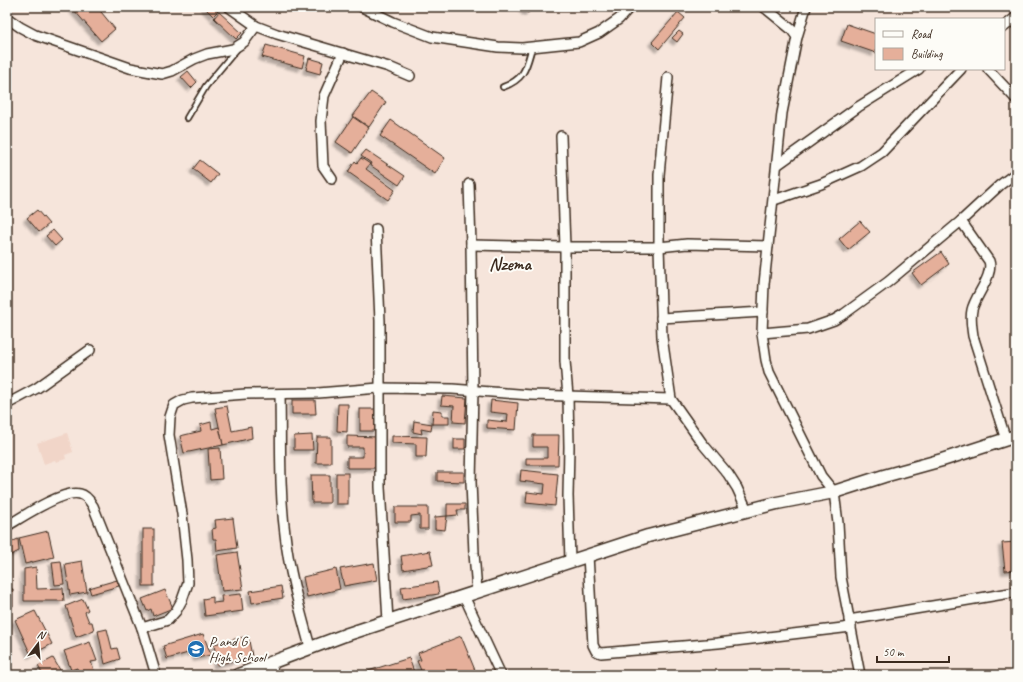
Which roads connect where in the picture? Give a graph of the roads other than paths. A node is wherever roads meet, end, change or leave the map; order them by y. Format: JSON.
{"nodes":[{"id":1,"x":229,"y":7,"type":"edge"},
{"id":2,"x":362,"y":7,"type":"edge"},
{"id":3,"x":630,"y":7,"type":"edge"},
{"id":4,"x":764,"y":7,"type":"edge"},
{"id":5,"x":806,"y":7,"type":"edge"},
{"id":6,"x":1016,"y":17,"type":"edge"},
{"id":7,"x":7,"y":18,"type":"edge"},
{"id":8,"x":1005,"y":25,"type":"edge"},
{"id":9,"x":256,"y":26,"type":"junction"},
{"id":10,"x":797,"y":37,"type":"junction"},
{"id":11,"x":239,"y":46,"type":"junction"},
{"id":12,"x":532,"y":47,"type":"junction"},
{"id":13,"x":343,"y":53,"type":"junction"},
{"id":14,"x":917,"y":70,"type":"edge"},
{"id":15,"x":960,"y":70,"type":"edge"},
{"id":16,"x":989,"y":70,"type":"edge"},
{"id":17,"x":410,"y":76,"type":"dead end"},
{"id":18,"x":668,"y":77,"type":"dead end"},
{"id":19,"x":503,"y":87,"type":"dead end"},
{"id":20,"x":1016,"y":99,"type":"edge"},
{"id":21,"x":187,"y":118,"type":"dead end"},
{"id":22,"x":562,"y":136,"type":"dead end"},
{"id":23,"x":777,"y":165,"type":"junction"},
{"id":24,"x":1016,"y":173,"type":"edge"},
{"id":25,"x":332,"y":179,"type":"dead end"},
{"id":26,"x":468,"y":184,"type":"dead end"},
{"id":27,"x":774,"y":200,"type":"junction"},
{"id":28,"x":961,"y":221,"type":"junction"},
{"id":29,"x":376,"y":229,"type":"dead end"},
{"id":30,"x":471,"y":245,"type":"junction"},
{"id":31,"x":768,"y":246,"type":"junction"},
{"id":32,"x":565,"y":247,"type":"junction"},
{"id":33,"x":659,"y":247,"type":"junction"},
{"id":34,"x":763,"y":312,"type":"junction"},
{"id":35,"x":661,"y":318,"type":"junction"},
{"id":36,"x":762,"y":333,"type":"junction"},
{"id":37,"x":90,"y":350,"type":"dead end"},
{"id":38,"x":380,"y":388,"type":"junction"},
{"id":39,"x":473,"y":390,"type":"junction"},
{"id":40,"x":280,"y":394,"type":"junction"},
{"id":41,"x":568,"y":396,"type":"junction"},
{"id":42,"x":671,"y":400,"type":"junction"},
{"id":43,"x":7,"y":404,"type":"edge"},
{"id":44,"x":1011,"y":438,"type":"edge"},
{"id":45,"x":834,"y":492,"type":"junction"},
{"id":46,"x":747,"y":510,"type":"junction"},
{"id":47,"x":7,"y":526,"type":"edge"},
{"id":48,"x":588,"y":555,"type":"junction"},
{"id":49,"x":570,"y":561,"type":"junction"},
{"id":50,"x":477,"y":591,"type":"junction"},
{"id":51,"x":1016,"y":592,"type":"edge"},
{"id":52,"x":464,"y":596,"type":"junction"},
{"id":53,"x":388,"y":621,"type":"junction"},
{"id":54,"x":850,"y":624,"type":"junction"},
{"id":55,"x":142,"y":628,"type":"junction"},
{"id":56,"x":310,"y":647,"type":"junction"},
{"id":57,"x":272,"y":669,"type":"edge"},
{"id":58,"x":156,"y":675,"type":"edge"},
{"id":59,"x":238,"y":675,"type":"edge"},
{"id":60,"x":501,"y":675,"type":"edge"},
{"id":61,"x":860,"y":675,"type":"edge"}],
"edges":[{"from":1,"to":9,"type":"street"},
{"from":2,"to":12,"type":"street"},
{"from":3,"to":12,"type":"street"},
{"from":4,"to":10,"type":"street"},
{"from":5,"to":10,"type":"street"},
{"from":6,"to":8,"type":"street"},
{"from":7,"to":11,"type":"street"},
{"from":9,"to":11,"type":"street"},
{"from":9,"to":13,"type":"street"},
{"from":10,"to":23,"type":"street"},
{"from":11,"to":21,"type":"lane"},
{"from":12,"to":19,"type":"lane"},
{"from":13,"to":17,"type":"street"},
{"from":13,"to":25,"type":"street"},
{"from":14,"to":23,"type":"street"},
{"from":15,"to":27,"type":"street"},
{"from":16,"to":20,"type":"street"},
{"from":18,"to":33,"type":"street"},
{"from":22,"to":32,"type":"street"},
{"from":23,"to":27,"type":"street"},
{"from":24,"to":28,"type":"street"},
{"from":26,"to":30,"type":"street"},
{"from":27,"to":31,"type":"street"},
{"from":28,"to":36,"type":"street"},
{"from":28,"to":44,"type":"street"},
{"from":29,"to":38,"type":"street"},
{"from":30,"to":32,"type":"street"},
{"from":30,"to":39,"type":"street"},
{"from":31,"to":33,"type":"street"},
{"from":31,"to":34,"type":"street"},
{"from":32,"to":33,"type":"street"},
{"from":32,"to":41,"type":"street"},
{"from":33,"to":35,"type":"street"},
{"from":34,"to":35,"type":"street"},
{"from":34,"to":36,"type":"street"},
{"from":35,"to":42,"type":"street"},
{"from":36,"to":45,"type":"street"},
{"from":37,"to":43,"type":"street"},
{"from":38,"to":39,"type":"street"},
{"from":38,"to":40,"type":"street"},
{"from":38,"to":53,"type":"street"},
{"from":39,"to":41,"type":"street"},
{"from":39,"to":50,"type":"street"},
{"from":40,"to":55,"type":"street"},
{"from":40,"to":56,"type":"street"},
{"from":41,"to":42,"type":"street"},
{"from":41,"to":49,"type":"street"},
{"from":42,"to":46,"type":"street"},
{"from":44,"to":45,"type":"street"},
{"from":45,"to":46,"type":"street"},
{"from":45,"to":54,"type":"street"},
{"from":46,"to":48,"type":"street"},
{"from":47,"to":55,"type":"street"},
{"from":48,"to":49,"type":"street"},
{"from":48,"to":54,"type":"street"},
{"from":49,"to":50,"type":"street"},
{"from":50,"to":52,"type":"street"},
{"from":51,"to":54,"type":"street"},
{"from":52,"to":53,"type":"street"},
{"from":52,"to":60,"type":"street"},
{"from":53,"to":56,"type":"street"},
{"from":54,"to":61,"type":"street"},
{"from":55,"to":58,"type":"street"},
{"from":56,"to":57,"type":"street"},
{"from":57,"to":59,"type":"street"}]}
